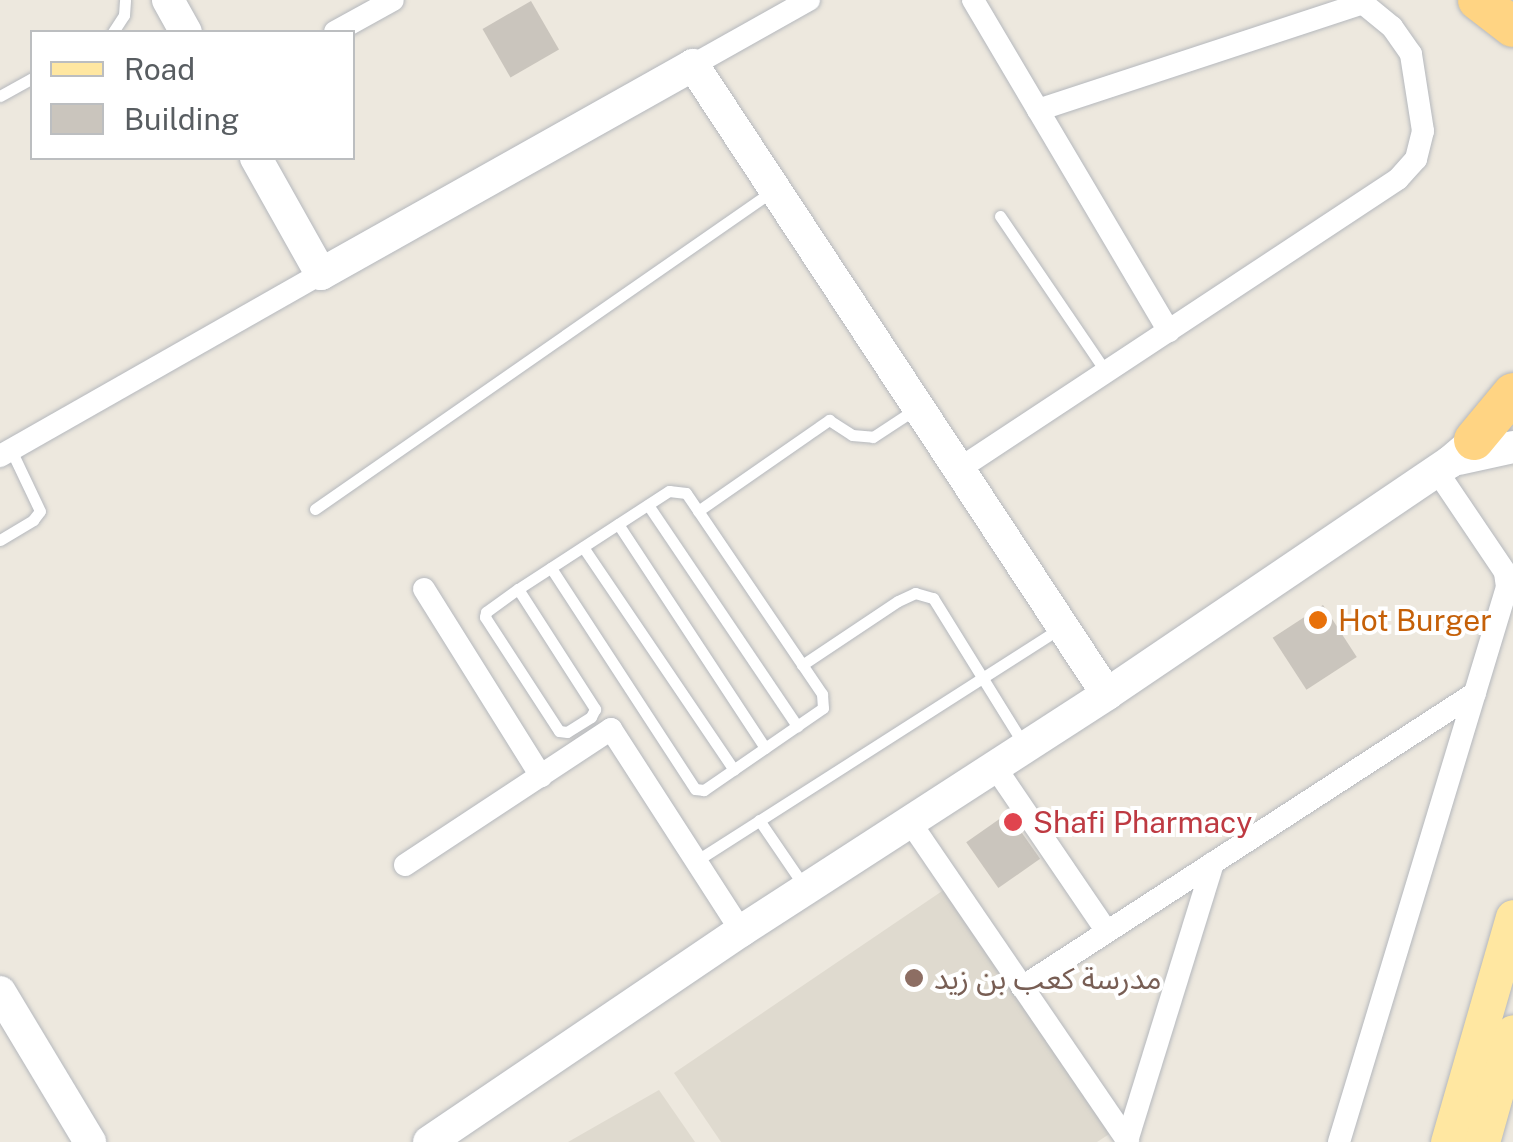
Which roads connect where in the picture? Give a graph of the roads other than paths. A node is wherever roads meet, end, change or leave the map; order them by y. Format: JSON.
{"nodes":[{"id":1,"x":124,"y":0,"type":"edge"},
{"id":2,"x":168,"y":0,"type":"edge"},
{"id":3,"x":392,"y":0,"type":"edge"},
{"id":4,"x":809,"y":0,"type":"edge"},
{"id":5,"x":973,"y":0,"type":"edge"},
{"id":6,"x":1478,"y":0,"type":"edge"},
{"id":7,"x":1361,"y":2,"type":"edge"},
{"id":8,"x":1513,"y":27,"type":"edge"},
{"id":9,"x":114,"y":30,"type":"edge"},
{"id":10,"x":185,"y":30,"type":"edge"},
{"id":11,"x":340,"y":30,"type":"edge"},
{"id":12,"x":694,"y":65,"type":"junction"},
{"id":13,"x":30,"y":79,"type":"edge"},
{"id":14,"x":0,"y":96,"type":"edge"},
{"id":15,"x":1038,"y":110,"type":"junction"},
{"id":16,"x":257,"y":160,"type":"edge"},
{"id":17,"x":774,"y":190,"type":"junction"},
{"id":18,"x":1000,"y":216,"type":"dead end"},
{"id":19,"x":322,"y":274,"type":"junction"},
{"id":20,"x":1169,"y":331,"type":"junction"},
{"id":21,"x":1106,"y":372,"type":"junction"},
{"id":22,"x":1513,"y":393,"type":"edge"},
{"id":23,"x":920,"y":405,"type":"junction"},
{"id":24,"x":1513,"y":411,"type":"edge"},
{"id":25,"x":5,"y":452,"type":"edge"},
{"id":26,"x":1469,"y":455,"type":"edge"},
{"id":27,"x":960,"y":469,"type":"junction"},
{"id":28,"x":648,"y":505,"type":"junction"},
{"id":29,"x":315,"y":509,"type":"dead end"},
{"id":30,"x":698,"y":511,"type":"junction"},
{"id":31,"x":618,"y":524,"type":"junction"},
{"id":32,"x":0,"y":540,"type":"edge"},
{"id":33,"x":582,"y":547,"type":"junction"},
{"id":34,"x":551,"y":568,"type":"junction"},
{"id":35,"x":518,"y":589,"type":"junction"},
{"id":36,"x":424,"y":590,"type":"dead end"},
{"id":37,"x":1063,"y":627,"type":"junction"},
{"id":38,"x":802,"y":666,"type":"junction"},
{"id":39,"x":982,"y":678,"type":"junction"},
{"id":40,"x":1475,"y":693,"type":"junction"},
{"id":41,"x":1106,"y":694,"type":"junction"},
{"id":42,"x":797,"y":726,"type":"junction"},
{"id":43,"x":1025,"y":747,"type":"junction"},
{"id":44,"x":766,"y":748,"type":"junction"},
{"id":45,"x":995,"y":767,"type":"junction"},
{"id":46,"x":734,"y":770,"type":"junction"},
{"id":47,"x":541,"y":776,"type":"junction"},
{"id":48,"x":759,"y":820,"type":"junction"},
{"id":49,"x":910,"y":822,"type":"junction"},
{"id":50,"x":696,"y":861,"type":"junction"},
{"id":51,"x":1213,"y":863,"type":"junction"},
{"id":52,"x":406,"y":865,"type":"dead end"},
{"id":53,"x":806,"y":889,"type":"junction"},
{"id":54,"x":1513,"y":917,"type":"edge"},
{"id":55,"x":741,"y":932,"type":"junction"},
{"id":56,"x":1106,"y":932,"type":"junction"},
{"id":57,"x":1022,"y":987,"type":"junction"},
{"id":58,"x":0,"y":992,"type":"edge"},
{"id":59,"x":1513,"y":1032,"type":"edge"},
{"id":60,"x":90,"y":1142,"type":"edge"},
{"id":61,"x":429,"y":1142,"type":"edge"},
{"id":62,"x":1127,"y":1142,"type":"edge"},
{"id":63,"x":1340,"y":1142,"type":"edge"},
{"id":64,"x":1448,"y":1142,"type":"edge"},
{"id":65,"x":1482,"y":1142,"type":"edge"}],
"edges":[{"from":1,"to":9,"type":"lane"},
{"from":2,"to":10,"type":"street"},
{"from":3,"to":11,"type":"street"},
{"from":4,"to":12,"type":"street"},
{"from":5,"to":15,"type":"street"},
{"from":6,"to":8,"type":"highway"},
{"from":7,"to":15,"type":"street"},
{"from":7,"to":20,"type":"street"},
{"from":12,"to":17,"type":"street"},
{"from":12,"to":19,"type":"street"},
{"from":13,"to":14,"type":"lane"},
{"from":15,"to":20,"type":"street"},
{"from":16,"to":19,"type":"street"},
{"from":17,"to":23,"type":"street"},
{"from":17,"to":29,"type":"lane"},
{"from":18,"to":21,"type":"lane"},
{"from":19,"to":25,"type":"street"},
{"from":20,"to":21,"type":"street"},
{"from":21,"to":27,"type":"street"},
{"from":22,"to":26,"type":"highway"},
{"from":23,"to":27,"type":"street"},
{"from":23,"to":30,"type":"lane"},
{"from":24,"to":26,"type":"street"},
{"from":25,"to":32,"type":"lane"},
{"from":26,"to":40,"type":"street"},
{"from":26,"to":41,"type":"street"},
{"from":27,"to":37,"type":"street"},
{"from":28,"to":30,"type":"lane"},
{"from":28,"to":31,"type":"lane"},
{"from":28,"to":42,"type":"lane"},
{"from":30,"to":38,"type":"lane"},
{"from":31,"to":33,"type":"lane"},
{"from":31,"to":44,"type":"lane"},
{"from":33,"to":34,"type":"lane"},
{"from":33,"to":46,"type":"lane"},
{"from":34,"to":35,"type":"lane"},
{"from":34,"to":46,"type":"lane"},
{"from":35,"to":35,"type":"lane"},
{"from":36,"to":47,"type":"street"},
{"from":37,"to":39,"type":"lane"},
{"from":37,"to":41,"type":"street"},
{"from":38,"to":39,"type":"lane"},
{"from":38,"to":42,"type":"lane"},
{"from":39,"to":43,"type":"lane"},
{"from":39,"to":48,"type":"lane"},
{"from":40,"to":51,"type":"street"},
{"from":40,"to":63,"type":"street"},
{"from":41,"to":43,"type":"street"},
{"from":42,"to":44,"type":"lane"},
{"from":43,"to":45,"type":"street"},
{"from":44,"to":46,"type":"lane"},
{"from":45,"to":49,"type":"street"},
{"from":45,"to":56,"type":"street"},
{"from":47,"to":50,"type":"street"},
{"from":47,"to":52,"type":"street"},
{"from":48,"to":50,"type":"lane"},
{"from":48,"to":53,"type":"lane"},
{"from":49,"to":53,"type":"street"},
{"from":49,"to":57,"type":"street"},
{"from":50,"to":55,"type":"street"},
{"from":51,"to":56,"type":"street"},
{"from":51,"to":62,"type":"street"},
{"from":53,"to":55,"type":"street"},
{"from":54,"to":64,"type":"main road"},
{"from":55,"to":61,"type":"street"},
{"from":56,"to":57,"type":"street"},
{"from":57,"to":62,"type":"street"},
{"from":58,"to":60,"type":"street"},
{"from":59,"to":65,"type":"main road"}]}
